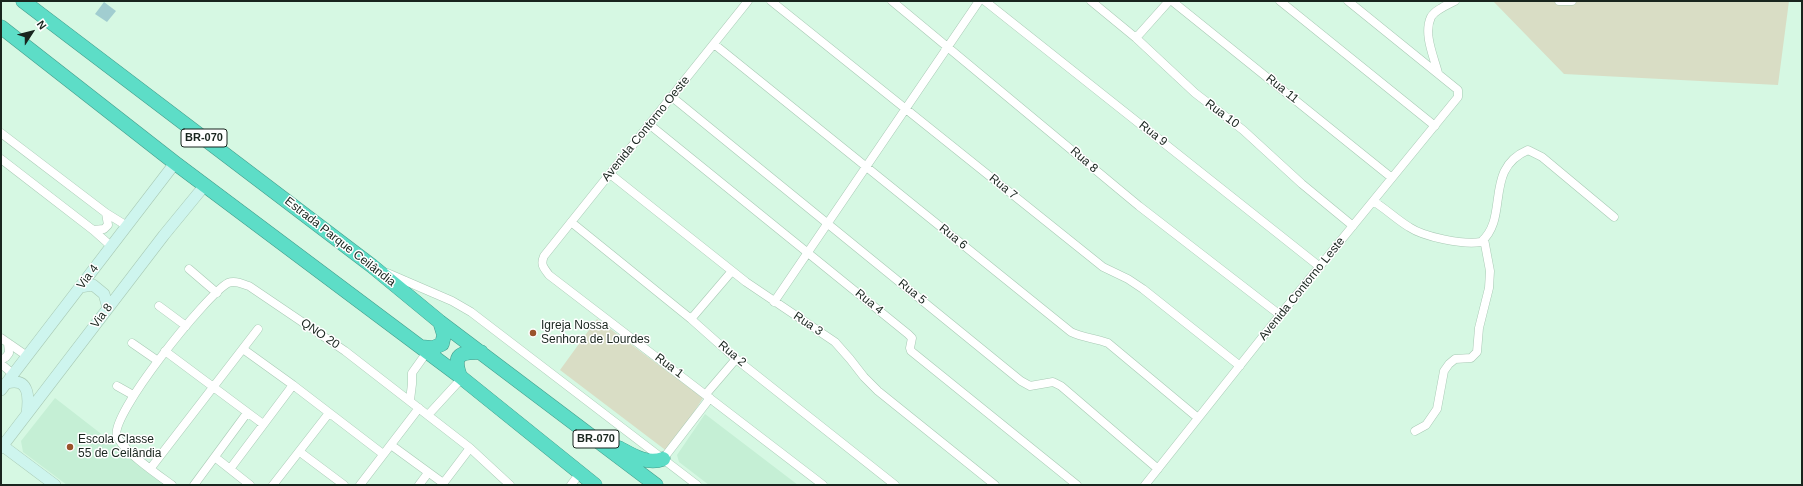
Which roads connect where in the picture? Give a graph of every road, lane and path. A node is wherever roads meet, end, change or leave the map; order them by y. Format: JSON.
{"nodes":[{"id":1,"x":23,"y":1,"type":"edge"},
{"id":2,"x":748,"y":1,"type":"edge"},
{"id":3,"x":771,"y":1,"type":"edge"},
{"id":4,"x":892,"y":1,"type":"edge"},
{"id":5,"x":979,"y":1,"type":"edge"},
{"id":6,"x":985,"y":1,"type":"edge"},
{"id":7,"x":1090,"y":1,"type":"edge"},
{"id":8,"x":1171,"y":1,"type":"edge"},
{"id":9,"x":1280,"y":1,"type":"edge"},
{"id":10,"x":1348,"y":1,"type":"edge"},
{"id":11,"x":1454,"y":1,"type":"edge"},
{"id":12,"x":1560,"y":1,"type":"edge"},
{"id":13,"x":1572,"y":1,"type":"edge"},
{"id":14,"x":1,"y":27,"type":"edge"},
{"id":15,"x":1136,"y":38,"type":"junction"},
{"id":16,"x":714,"y":44,"type":"junction"},
{"id":17,"x":948,"y":47,"type":"junction"},
{"id":18,"x":1438,"y":73,"type":"junction"},
{"id":19,"x":672,"y":96,"type":"junction"},
{"id":20,"x":905,"y":108,"type":"junction"},
{"id":21,"x":650,"y":125,"type":"junction"},
{"id":22,"x":1435,"y":126,"type":"junction"},
{"id":23,"x":1,"y":133,"type":"edge"},
{"id":24,"x":1,"y":159,"type":"edge"},
{"id":25,"x":176,"y":163,"type":"junction"},
{"id":26,"x":866,"y":166,"type":"junction"},
{"id":27,"x":610,"y":174,"type":"junction"},
{"id":28,"x":1392,"y":178,"type":"junction"},
{"id":29,"x":204,"y":185,"type":"junction"},
{"id":30,"x":1374,"y":201,"type":"junction"},
{"id":31,"x":106,"y":213,"type":"junction"},
{"id":32,"x":1614,"y":217,"type":"dead end"},
{"id":33,"x":571,"y":222,"type":"junction"},
{"id":34,"x":828,"y":223,"type":"junction"},
{"id":35,"x":127,"y":226,"type":"junction"},
{"id":36,"x":1353,"y":226,"type":"junction"},
{"id":37,"x":94,"y":230,"type":"junction"},
{"id":38,"x":1484,"y":239,"type":"junction"},
{"id":39,"x":111,"y":246,"type":"junction"},
{"id":40,"x":809,"y":253,"type":"junction"},
{"id":41,"x":544,"y":256,"type":"joint"},
{"id":42,"x":372,"y":266,"type":"junction"},
{"id":43,"x":1320,"y":267,"type":"junction"},
{"id":44,"x":189,"y":269,"type":"dead end"},
{"id":45,"x":732,"y":271,"type":"junction"},
{"id":46,"x":80,"y":287,"type":"junction"},
{"id":47,"x":217,"y":293,"type":"junction"},
{"id":48,"x":774,"y":302,"type":"junction"},
{"id":49,"x":159,"y":306,"type":"dead end"},
{"id":50,"x":108,"y":308,"type":"junction"},
{"id":51,"x":1280,"y":315,"type":"junction"},
{"id":52,"x":691,"y":319,"type":"junction"},
{"id":53,"x":440,"y":322,"type":"junction"},
{"id":54,"x":186,"y":326,"type":"junction"},
{"id":55,"x":258,"y":330,"type":"dead end"},
{"id":56,"x":4,"y":340,"type":"edge"},
{"id":57,"x":132,"y":343,"type":"dead end"},
{"id":58,"x":243,"y":349,"type":"junction"},
{"id":59,"x":424,"y":349,"type":"junction"},
{"id":60,"x":166,"y":351,"type":"junction"},
{"id":61,"x":481,"y":352,"type":"junction"},
{"id":62,"x":27,"y":356,"type":"junction"},
{"id":63,"x":736,"y":359,"type":"junction"},
{"id":64,"x":1,"y":360,"type":"edge"},
{"id":65,"x":158,"y":361,"type":"junction"},
{"id":66,"x":1,"y":364,"type":"edge"},
{"id":67,"x":1240,"y":366,"type":"junction"},
{"id":68,"x":461,"y":377,"type":"junction"},
{"id":69,"x":7,"y":382,"type":"edge"},
{"id":70,"x":293,"y":385,"type":"junction"},
{"id":71,"x":117,"y":386,"type":"dead end"},
{"id":72,"x":214,"y":387,"type":"junction"},
{"id":73,"x":133,"y":395,"type":"junction"},
{"id":74,"x":708,"y":396,"type":"junction"},
{"id":75,"x":410,"y":400,"type":"junction"},
{"id":76,"x":419,"y":408,"type":"junction"},
{"id":77,"x":248,"y":413,"type":"junction"},
{"id":78,"x":329,"y":413,"type":"junction"},
{"id":79,"x":27,"y":415,"type":"junction"},
{"id":80,"x":428,"y":415,"type":"junction"},
{"id":81,"x":1198,"y":418,"type":"junction"},
{"id":82,"x":263,"y":424,"type":"junction"},
{"id":83,"x":586,"y":431,"type":"junction"},
{"id":84,"x":1415,"y":431,"type":"dead end"},
{"id":85,"x":391,"y":445,"type":"junction"},
{"id":86,"x":2,"y":447,"type":"edge"},
{"id":87,"x":470,"y":448,"type":"junction"},
{"id":88,"x":300,"y":452,"type":"junction"},
{"id":89,"x":383,"y":454,"type":"junction"},
{"id":90,"x":216,"y":458,"type":"junction"},
{"id":91,"x":663,"y":459,"type":"junction"},
{"id":92,"x":150,"y":469,"type":"junction"},
{"id":93,"x":230,"y":469,"type":"junction"},
{"id":94,"x":1158,"y":469,"type":"junction"},
{"id":95,"x":428,"y":473,"type":"junction"},
{"id":96,"x":580,"y":473,"type":"junction"},
{"id":97,"x":501,"y":482,"type":"edge"},
{"id":98,"x":442,"y":484,"type":"edge"},
{"id":99,"x":54,"y":485,"type":"edge"},
{"id":100,"x":172,"y":485,"type":"edge"},
{"id":101,"x":194,"y":485,"type":"edge"},
{"id":102,"x":250,"y":485,"type":"edge"},
{"id":103,"x":273,"y":485,"type":"edge"},
{"id":104,"x":344,"y":485,"type":"edge"},
{"id":105,"x":360,"y":485,"type":"edge"},
{"id":106,"x":419,"y":485,"type":"edge"},
{"id":107,"x":510,"y":485,"type":"edge"},
{"id":108,"x":571,"y":485,"type":"edge"},
{"id":109,"x":595,"y":485,"type":"edge"},
{"id":110,"x":656,"y":485,"type":"edge"},
{"id":111,"x":697,"y":485,"type":"edge"},
{"id":112,"x":823,"y":485,"type":"edge"},
{"id":113,"x":894,"y":485,"type":"edge"},
{"id":114,"x":995,"y":485,"type":"edge"},
{"id":115,"x":1077,"y":485,"type":"edge"},
{"id":116,"x":1145,"y":485,"type":"edge"}],
"edges":[{"from":1,"to":42,"type":"highway","name":"Estrada Parque Ceilândia","number":"BR-070"},
{"from":2,"to":16,"type":"street","name":"Avenida Contorno Oeste"},
{"from":3,"to":20,"type":"street","name":"Rua 7"},
{"from":4,"to":17,"type":"street","name":"Rua 8"},
{"from":5,"to":17,"type":"street"},
{"from":6,"to":43,"type":"street","name":"Rua 9"},
{"from":7,"to":15,"type":"street","name":"Rua 10"},
{"from":8,"to":15,"type":"street"},
{"from":8,"to":28,"type":"street","name":"Rua 11"},
{"from":9,"to":22,"type":"street"},
{"from":10,"to":18,"type":"street"},
{"from":11,"to":18,"type":"street"},
{"from":12,"to":13,"type":"street"},
{"from":14,"to":25,"type":"highway","number":"BR-070"},
{"from":15,"to":36,"type":"street","name":"Rua 10"},
{"from":16,"to":19,"type":"street","name":"Avenida Contorno Oeste"},
{"from":16,"to":26,"type":"street","name":"Rua 6"},
{"from":17,"to":20,"type":"street"},
{"from":17,"to":51,"type":"street","name":"Rua 8"},
{"from":18,"to":22,"type":"street","name":"Avenida Contorno Leste"},
{"from":19,"to":21,"type":"street","name":"Avenida Contorno Oeste"},
{"from":19,"to":34,"type":"street","name":"Rua 5"},
{"from":20,"to":26,"type":"street"},
{"from":20,"to":67,"type":"street","name":"Rua 7"},
{"from":21,"to":27,"type":"street","name":"Avenida Contorno Oeste"},
{"from":21,"to":40,"type":"street","name":"Rua 4"},
{"from":22,"to":28,"type":"street","name":"Avenida Contorno Leste"},
{"from":23,"to":31,"type":"street"},
{"from":24,"to":37,"type":"street"},
{"from":25,"to":29,"type":"highway","number":"BR-070"},
{"from":25,"to":35,"type":"main road","name":"Via 4"},
{"from":26,"to":34,"type":"street"},
{"from":26,"to":81,"type":"street","name":"Rua 6"},
{"from":27,"to":33,"type":"street","name":"Avenida Contorno Oeste"},
{"from":27,"to":45,"type":"street","name":"Rua 3"},
{"from":28,"to":30,"type":"street","name":"Avenida Contorno Leste"},
{"from":29,"to":50,"type":"main road","name":"Via 8"},
{"from":29,"to":59,"type":"highway","number":"BR-070"},
{"from":30,"to":36,"type":"street","name":"Avenida Contorno Leste"},
{"from":30,"to":38,"type":"street"},
{"from":31,"to":35,"type":"street"},
{"from":31,"to":37,"type":"street"},
{"from":32,"to":38,"type":"street"},
{"from":33,"to":41,"type":"street","name":"Avenida Contorno Oeste"},
{"from":33,"to":52,"type":"street","name":"Rua 2"},
{"from":34,"to":40,"type":"street"},
{"from":34,"to":94,"type":"street","name":"Rua 5"},
{"from":35,"to":39,"type":"main road","name":"Via 4"},
{"from":36,"to":43,"type":"street","name":"Avenida Contorno Leste"},
{"from":37,"to":39,"type":"street"},
{"from":38,"to":84,"type":"street"},
{"from":39,"to":46,"type":"main road","name":"Via 4"},
{"from":40,"to":48,"type":"street"},
{"from":40,"to":115,"type":"street","name":"Rua 4"},
{"from":41,"to":74,"type":"street","name":"Rua 1"},
{"from":42,"to":53,"type":"highway","name":"Estrada Parque Ceilândia","number":"BR-070"},
{"from":42,"to":91,"type":"street"},
{"from":43,"to":51,"type":"street","name":"Avenida Contorno Leste"},
{"from":44,"to":47,"type":"street"},
{"from":45,"to":48,"type":"street","name":"Rua 3"},
{"from":45,"to":52,"type":"street"},
{"from":46,"to":50,"type":"main road"},
{"from":46,"to":62,"type":"main road","name":"Via 4"},
{"from":47,"to":54,"type":"street","name":"QNO 20"},
{"from":47,"to":75,"type":"street","name":"QNO 20"},
{"from":48,"to":114,"type":"street","name":"Rua 3"},
{"from":49,"to":54,"type":"street"},
{"from":50,"to":79,"type":"main road","name":"Via 8"},
{"from":51,"to":67,"type":"street","name":"Avenida Contorno Leste"},
{"from":52,"to":63,"type":"street","name":"Rua 2"},
{"from":53,"to":59,"type":"highway"},
{"from":53,"to":61,"type":"highway","name":"Estrada Parque Ceilândia","number":"BR-070"},
{"from":54,"to":60,"type":"street","name":"QNO 20"},
{"from":55,"to":58,"type":"street"},
{"from":56,"to":62,"type":"street"},
{"from":56,"to":64,"type":"street"},
{"from":57,"to":65,"type":"street"},
{"from":58,"to":70,"type":"street"},
{"from":58,"to":72,"type":"street"},
{"from":59,"to":68,"type":"highway","number":"BR-070"},
{"from":59,"to":75,"type":"street"},
{"from":60,"to":65,"type":"street","name":"QNO 20"},
{"from":60,"to":72,"type":"street"},
{"from":61,"to":68,"type":"highway"},
{"from":61,"to":83,"type":"highway","name":"Estrada Parque Ceilândia","number":"BR-070"},
{"from":62,"to":69,"type":"main road","name":"Via 4"},
{"from":63,"to":74,"type":"street"},
{"from":63,"to":113,"type":"street","name":"Rua 2"},
{"from":65,"to":73,"type":"street","name":"QNO 20"},
{"from":66,"to":69,"type":"street"},
{"from":67,"to":81,"type":"street","name":"Avenida Contorno Leste"},
{"from":68,"to":80,"type":"street"},
{"from":68,"to":96,"type":"highway","number":"BR-070"},
{"from":69,"to":79,"type":"main road"},
{"from":70,"to":78,"type":"street"},
{"from":70,"to":82,"type":"street"},
{"from":71,"to":73,"type":"street"},
{"from":72,"to":77,"type":"street"},
{"from":72,"to":92,"type":"street"},
{"from":73,"to":92,"type":"street","name":"QNO 20"},
{"from":74,"to":91,"type":"street"},
{"from":74,"to":112,"type":"street","name":"Rua 1"},
{"from":75,"to":76,"type":"street","name":"QNO 20"},
{"from":76,"to":80,"type":"street","name":"QNO 20"},
{"from":76,"to":85,"type":"street"},
{"from":77,"to":82,"type":"street"},
{"from":77,"to":90,"type":"street"},
{"from":78,"to":88,"type":"street"},
{"from":78,"to":89,"type":"street"},
{"from":79,"to":86,"type":"main road","name":"Via 8"},
{"from":80,"to":87,"type":"street","name":"QNO 20"},
{"from":81,"to":94,"type":"street","name":"Avenida Contorno Leste"},
{"from":82,"to":93,"type":"street"},
{"from":83,"to":91,"type":"highway"},
{"from":83,"to":110,"type":"highway","name":"Estrada Parque Ceilândia","number":"BR-070"},
{"from":85,"to":89,"type":"street"},
{"from":85,"to":95,"type":"street"},
{"from":86,"to":99,"type":"main road"},
{"from":87,"to":97,"type":"street","name":"QNO 20"},
{"from":87,"to":98,"type":"street"},
{"from":88,"to":103,"type":"street"},
{"from":88,"to":104,"type":"street"},
{"from":89,"to":105,"type":"street"},
{"from":90,"to":93,"type":"street"},
{"from":90,"to":101,"type":"street"},
{"from":91,"to":111,"type":"street"},
{"from":92,"to":100,"type":"street","name":"QNO 20"},
{"from":93,"to":102,"type":"street"},
{"from":94,"to":116,"type":"street","name":"Avenida Contorno Leste"},
{"from":95,"to":98,"type":"street"},
{"from":95,"to":106,"type":"street"},
{"from":96,"to":108,"type":"street"},
{"from":96,"to":109,"type":"highway","number":"BR-070"},
{"from":97,"to":107,"type":"street","name":"QNO 20"}]}
